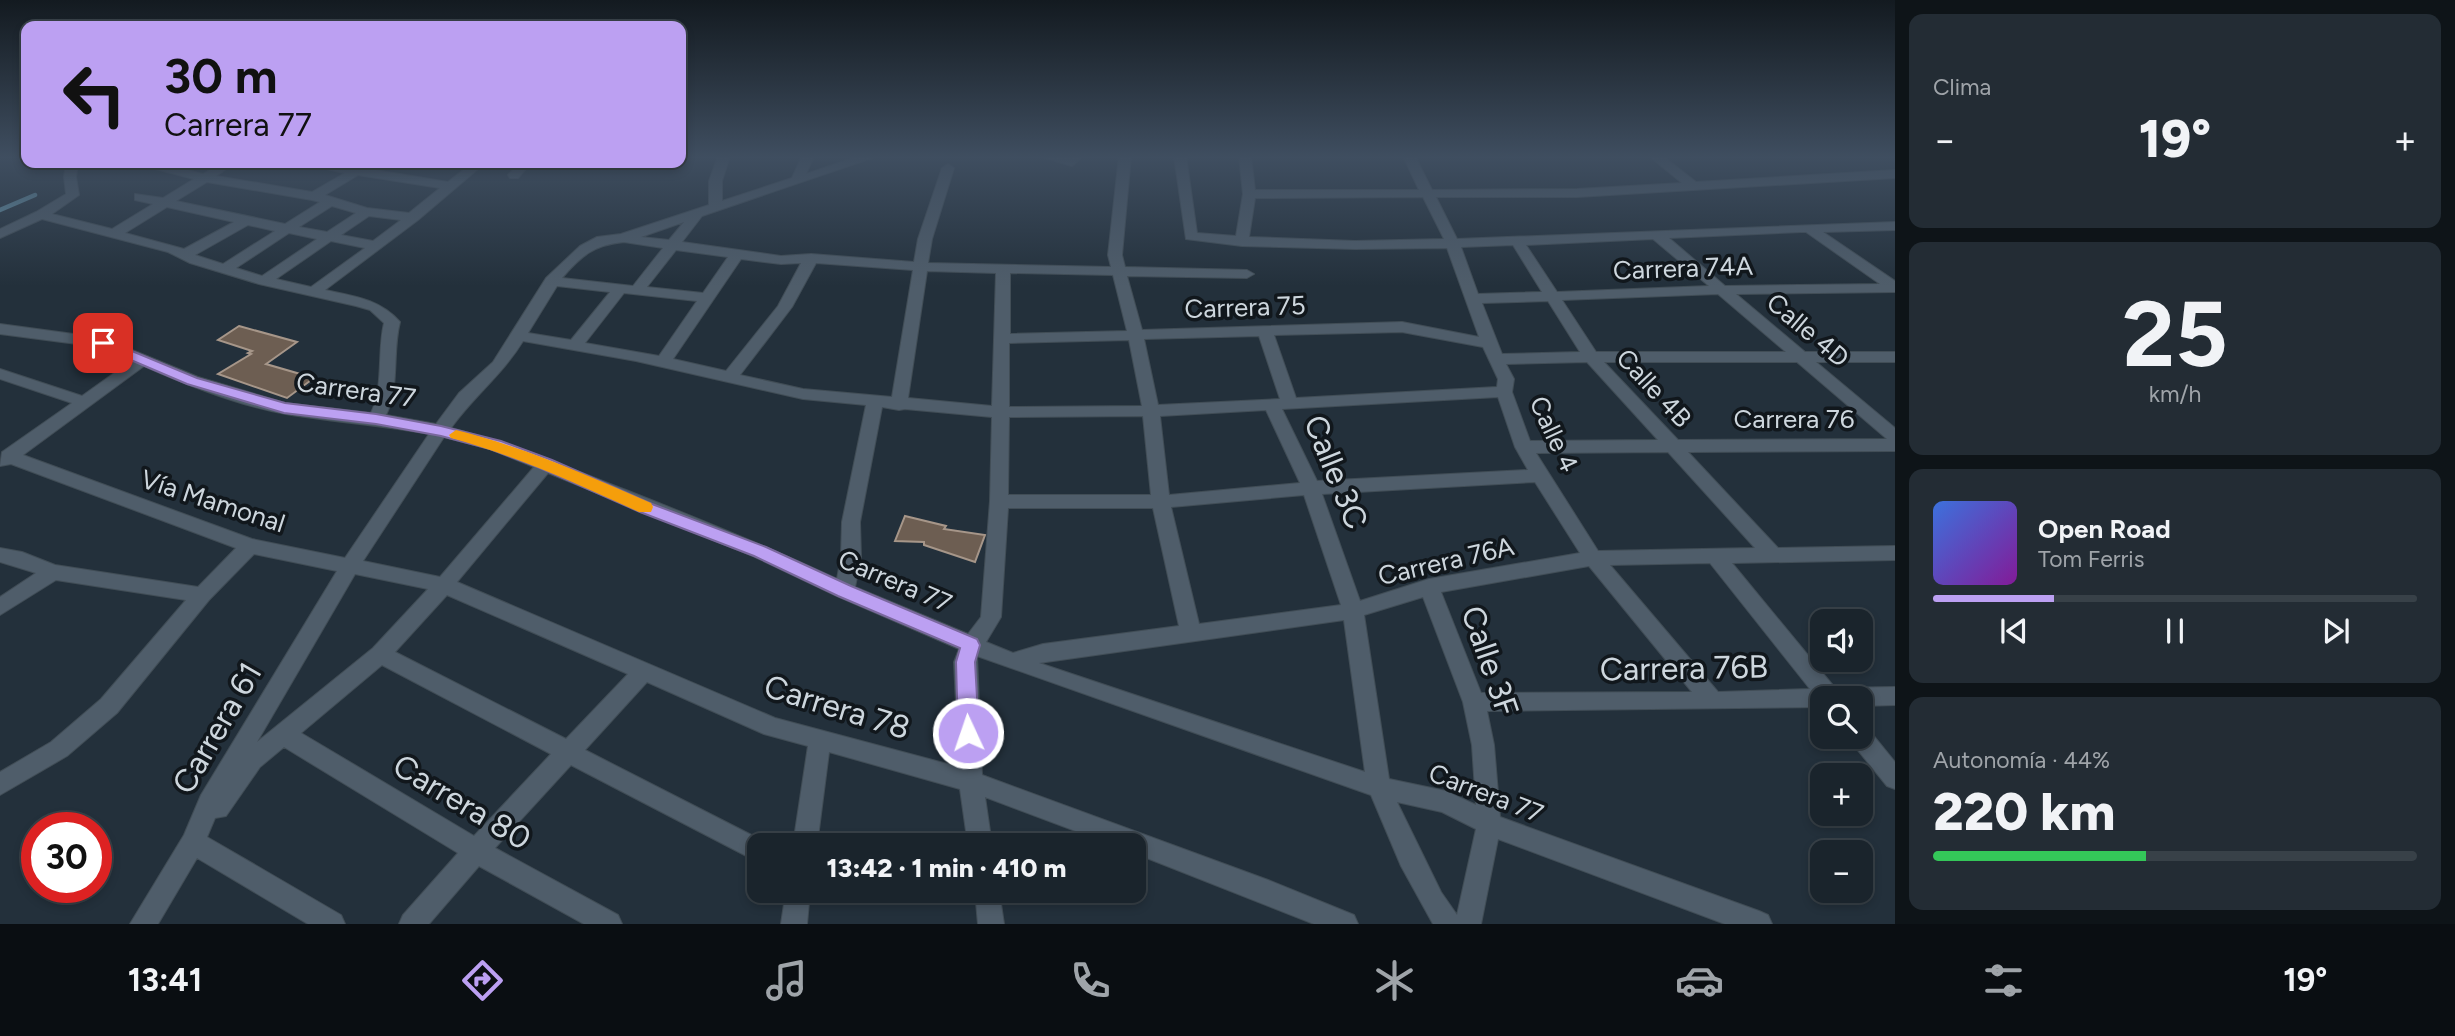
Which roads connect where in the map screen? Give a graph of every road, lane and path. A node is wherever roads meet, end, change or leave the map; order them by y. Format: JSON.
{"nodes":[{"id":1,"x":66,"y":199,"type":"edge"},
{"id":2,"x":147,"y":199,"type":"edge"},
{"id":3,"x":171,"y":199,"type":"edge"},
{"id":4,"x":326,"y":199,"type":"edge"},
{"id":5,"x":435,"y":199,"type":"edge"},
{"id":6,"x":715,"y":199,"type":"edge"},
{"id":7,"x":740,"y":199,"type":"edge"},
{"id":8,"x":937,"y":199,"type":"edge"},
{"id":9,"x":1120,"y":199,"type":"edge"},
{"id":10,"x":1186,"y":199,"type":"edge"},
{"id":11,"x":1248,"y":199,"type":"edge"},
{"id":12,"x":1431,"y":199,"type":"edge"},
{"id":13,"x":331,"y":201,"type":"junction"},
{"id":14,"x":163,"y":204,"type":"junction"},
{"id":15,"x":716,"y":207,"type":"junction"},
{"id":16,"x":366,"y":212,"type":"junction"},
{"id":17,"x":698,"y":214,"type":"junction"},
{"id":18,"x":41,"y":215,"type":"junction"},
{"id":19,"x":413,"y":217,"type":"junction"},
{"id":20,"x":246,"y":221,"type":"junction"},
{"id":21,"x":1895,"y":226,"type":"edge"},
{"id":22,"x":1809,"y":228,"type":"junction"},
{"id":23,"x":288,"y":229,"type":"junction"},
{"id":24,"x":0,"y":234,"type":"edge"},
{"id":25,"x":112,"y":234,"type":"junction"},
{"id":26,"x":1657,"y":235,"type":"junction"},
{"id":27,"x":330,"y":237,"type":"junction"},
{"id":28,"x":623,"y":238,"type":"junction"},
{"id":29,"x":1517,"y":241,"type":"junction"},
{"id":30,"x":1242,"y":242,"type":"junction"},
{"id":31,"x":1453,"y":244,"type":"junction"},
{"id":32,"x":674,"y":245,"type":"junction"},
{"id":33,"x":376,"y":246,"type":"junction"},
{"id":34,"x":184,"y":255,"type":"junction"},
{"id":35,"x":736,"y":255,"type":"junction"},
{"id":36,"x":811,"y":258,"type":"junction"},
{"id":37,"x":922,"y":267,"type":"junction"},
{"id":38,"x":226,"y":268,"type":"junction"},
{"id":39,"x":1003,"y":270,"type":"junction"},
{"id":40,"x":1119,"y":273,"type":"junction"},
{"id":41,"x":1247,"y":274,"type":"dead end"},
{"id":42,"x":264,"y":281,"type":"junction"},
{"id":43,"x":551,"y":281,"type":"junction"},
{"id":44,"x":621,"y":288,"type":"junction"},
{"id":45,"x":1895,"y":288,"type":"edge"},
{"id":46,"x":637,"y":290,"type":"junction"},
{"id":47,"x":1722,"y":290,"type":"junction"},
{"id":48,"x":313,"y":292,"type":"junction"},
{"id":49,"x":1553,"y":297,"type":"junction"},
{"id":50,"x":706,"y":298,"type":"junction"},
{"id":51,"x":1473,"y":299,"type":"junction"},
{"id":52,"x":0,"y":329,"type":"edge"},
{"id":53,"x":1265,"y":330,"type":"junction"},
{"id":54,"x":519,"y":336,"type":"junction"},
{"id":55,"x":1136,"y":336,"type":"junction"},
{"id":56,"x":1001,"y":339,"type":"junction"},
{"id":57,"x":1489,"y":344,"type":"junction"},
{"id":58,"x":575,"y":345,"type":"junction"},
{"id":59,"x":1591,"y":356,"type":"junction"},
{"id":60,"x":1895,"y":357,"type":"edge"},
{"id":61,"x":1805,"y":358,"type":"junction"},
{"id":62,"x":1498,"y":359,"type":"junction"},
{"id":63,"x":141,"y":361,"type":"junction"},
{"id":64,"x":663,"y":362,"type":"junction"},
{"id":65,"x":0,"y":374,"type":"edge"},
{"id":66,"x":730,"y":377,"type":"junction"},
{"id":67,"x":1504,"y":392,"type":"junction"},
{"id":68,"x":82,"y":401,"type":"junction"},
{"id":69,"x":875,"y":402,"type":"junction"},
{"id":70,"x":1280,"y":403,"type":"junction"},
{"id":71,"x":899,"y":405,"type":"junction"},
{"id":72,"x":1151,"y":411,"type":"junction"},
{"id":73,"x":1000,"y":412,"type":"junction"},
{"id":74,"x":376,"y":419,"type":"junction"},
{"id":75,"x":441,"y":431,"type":"junction"},
{"id":76,"x":1895,"y":437,"type":"edge"},
{"id":77,"x":1674,"y":445,"type":"junction"},
{"id":78,"x":1895,"y":445,"type":"edge"},
{"id":79,"x":1524,"y":447,"type":"junction"},
{"id":80,"x":4,"y":459,"type":"edge"},
{"id":81,"x":546,"y":464,"type":"junction"},
{"id":82,"x":1540,"y":476,"type":"junction"},
{"id":83,"x":1311,"y":488,"type":"junction"},
{"id":84,"x":999,"y":501,"type":"junction"},
{"id":85,"x":1161,"y":502,"type":"junction"},
{"id":86,"x":250,"y":546,"type":"junction"},
{"id":87,"x":1895,"y":553,"type":"edge"},
{"id":88,"x":1773,"y":555,"type":"junction"},
{"id":89,"x":1715,"y":556,"type":"junction"},
{"id":90,"x":1593,"y":558,"type":"junction"},
{"id":91,"x":5,"y":559,"type":"edge"},
{"id":92,"x":351,"y":565,"type":"junction"},
{"id":93,"x":53,"y":572,"type":"junction"},
{"id":94,"x":444,"y":585,"type":"junction"},
{"id":95,"x":1429,"y":587,"type":"junction"},
{"id":96,"x":844,"y":591,"type":"junction"},
{"id":97,"x":202,"y":595,"type":"junction"},
{"id":98,"x":0,"y":607,"type":"edge"},
{"id":99,"x":1353,"y":611,"type":"junction"},
{"id":100,"x":1191,"y":634,"type":"junction"},
{"id":101,"x":971,"y":645,"type":"junction"},
{"id":102,"x":380,"y":654,"type":"junction"},
{"id":103,"x":1012,"y":662,"type":"junction"},
{"id":104,"x":645,"y":670,"type":"junction"},
{"id":105,"x":1820,"y":686,"type":"edge"},
{"id":106,"x":1873,"y":696,"type":"edge"},
{"id":107,"x":1895,"y":696,"type":"edge"},
{"id":108,"x":1810,"y":698,"type":"edge"},
{"id":109,"x":1713,"y":701,"type":"junction"},
{"id":110,"x":1474,"y":702,"type":"junction"},
{"id":111,"x":283,"y":734,"type":"junction"},
{"id":112,"x":820,"y":739,"type":"junction"},
{"id":113,"x":1871,"y":749,"type":"edge"},
{"id":114,"x":567,"y":753,"type":"junction"},
{"id":115,"x":1895,"y":779,"type":"edge"},
{"id":116,"x":971,"y":781,"type":"junction"},
{"id":117,"x":0,"y":783,"type":"edge"},
{"id":118,"x":1379,"y":786,"type":"junction"},
{"id":119,"x":1489,"y":824,"type":"junction"},
{"id":120,"x":807,"y":833,"type":"edge"},
{"id":121,"x":978,"y":833,"type":"edge"},
{"id":122,"x":193,"y":842,"type":"junction"},
{"id":123,"x":747,"y":845,"type":"edge"},
{"id":124,"x":476,"y":851,"type":"junction"},
{"id":125,"x":797,"y":903,"type":"edge"},
{"id":126,"x":989,"y":903,"type":"edge"},
{"id":127,"x":143,"y":924,"type":"edge"},
{"id":128,"x":332,"y":924,"type":"edge"},
{"id":129,"x":412,"y":924,"type":"edge"},
{"id":130,"x":610,"y":924,"type":"edge"},
{"id":131,"x":794,"y":924,"type":"edge"},
{"id":132,"x":992,"y":924,"type":"edge"},
{"id":133,"x":1345,"y":924,"type":"edge"},
{"id":134,"x":1448,"y":924,"type":"edge"},
{"id":135,"x":1468,"y":924,"type":"edge"},
{"id":136,"x":1759,"y":924,"type":"edge"}],
"edges":[{"from":1,"to":18,"type":"street"},
{"from":2,"to":14,"type":"street"},
{"from":3,"to":14,"type":"street"},
{"from":4,"to":13,"type":"street"},
{"from":5,"to":19,"type":"street"},
{"from":6,"to":15,"type":"street"},
{"from":7,"to":15,"type":"street"},
{"from":8,"to":37,"type":"street"},
{"from":9,"to":40,"type":"street"},
{"from":10,"to":30,"type":"street"},
{"from":11,"to":30,"type":"street"},
{"from":12,"to":31,"type":"street","name":"Calle 4"},
{"from":13,"to":16,"type":"street"},
{"from":13,"to":23,"type":"street"},
{"from":14,"to":20,"type":"street"},
{"from":14,"to":25,"type":"street"},
{"from":15,"to":17,"type":"street"},
{"from":16,"to":19,"type":"street"},
{"from":16,"to":27,"type":"street"},
{"from":17,"to":28,"type":"street"},
{"from":17,"to":32,"type":"street"},
{"from":18,"to":24,"type":"street"},
{"from":18,"to":25,"type":"street"},
{"from":19,"to":33,"type":"street"},
{"from":20,"to":23,"type":"street"},
{"from":20,"to":34,"type":"street"},
{"from":21,"to":22,"type":"street"},
{"from":22,"to":26,"type":"street"},
{"from":22,"to":45,"type":"street"},
{"from":23,"to":27,"type":"street"},
{"from":23,"to":38,"type":"street"},
{"from":25,"to":34,"type":"street"},
{"from":26,"to":29,"type":"street"},
{"from":26,"to":47,"type":"street","name":"Calle 4D"},
{"from":27,"to":33,"type":"street"},
{"from":27,"to":42,"type":"street"},
{"from":28,"to":32,"type":"street"},
{"from":28,"to":43,"type":"street"},
{"from":29,"to":31,"type":"street"},
{"from":29,"to":49,"type":"street","name":"Calle 4B"},
{"from":30,"to":31,"type":"street"},
{"from":31,"to":51,"type":"street","name":"Calle 4"},
{"from":32,"to":35,"type":"street"},
{"from":32,"to":46,"type":"street"},
{"from":33,"to":48,"type":"street"},
{"from":34,"to":38,"type":"street"},
{"from":35,"to":36,"type":"street"},
{"from":35,"to":50,"type":"street"},
{"from":36,"to":37,"type":"street"},
{"from":36,"to":66,"type":"street"},
{"from":37,"to":39,"type":"street"},
{"from":37,"to":71,"type":"street"},
{"from":38,"to":42,"type":"street"},
{"from":39,"to":40,"type":"street"},
{"from":39,"to":56,"type":"street"},
{"from":40,"to":41,"type":"street"},
{"from":40,"to":55,"type":"street"},
{"from":42,"to":48,"type":"street"},
{"from":43,"to":44,"type":"street"},
{"from":43,"to":54,"type":"street"},
{"from":44,"to":46,"type":"street"},
{"from":44,"to":58,"type":"street"},
{"from":45,"to":47,"type":"street","name":"Carrera 74A"},
{"from":46,"to":50,"type":"street"},
{"from":47,"to":49,"type":"street","name":"Carrera 74A"},
{"from":47,"to":61,"type":"street","name":"Calle 4D"},
{"from":48,"to":74,"type":"street"},
{"from":49,"to":51,"type":"street","name":"Carrera 74A"},
{"from":49,"to":59,"type":"street","name":"Calle 4B"},
{"from":50,"to":64,"type":"street"},
{"from":51,"to":57,"type":"street","name":"Calle 4"},
{"from":52,"to":63,"type":"street","name":"Carrera 77"},
{"from":53,"to":55,"type":"street","name":"Carrera 75"},
{"from":53,"to":57,"type":"street","name":"Carrera 75"},
{"from":53,"to":70,"type":"street","name":"Calle 3C"},
{"from":54,"to":58,"type":"street"},
{"from":54,"to":75,"type":"street"},
{"from":55,"to":56,"type":"street","name":"Carrera 75"},
{"from":55,"to":72,"type":"street"},
{"from":56,"to":73,"type":"street"},
{"from":57,"to":62,"type":"street","name":"Calle 4"},
{"from":58,"to":64,"type":"street"},
{"from":59,"to":61,"type":"street"},
{"from":59,"to":62,"type":"street"},
{"from":59,"to":77,"type":"street","name":"Calle 4B"},
{"from":60,"to":61,"type":"street"},
{"from":61,"to":76,"type":"street","name":"Calle 4D"},
{"from":62,"to":67,"type":"street","name":"Calle 4"},
{"from":63,"to":68,"type":"street"},
{"from":63,"to":74,"type":"street","name":"Carrera 77"},
{"from":64,"to":66,"type":"street"},
{"from":65,"to":68,"type":"street"},
{"from":66,"to":69,"type":"street"},
{"from":67,"to":70,"type":"street"},
{"from":67,"to":79,"type":"street","name":"Calle 4"},
{"from":68,"to":80,"type":"street"},
{"from":69,"to":71,"type":"street"},
{"from":69,"to":96,"type":"street"},
{"from":70,"to":72,"type":"street"},
{"from":70,"to":83,"type":"street","name":"Calle 3C"},
{"from":71,"to":73,"type":"street"},
{"from":72,"to":73,"type":"street"},
{"from":72,"to":85,"type":"street"},
{"from":73,"to":84,"type":"street"},
{"from":74,"to":75,"type":"street","name":"Carrera 77"},
{"from":75,"to":81,"type":"street","name":"Carrera 77"},
{"from":75,"to":92,"type":"street"},
{"from":77,"to":78,"type":"street","name":"Carrera 76"},
{"from":77,"to":79,"type":"street","name":"Carrera 76"},
{"from":77,"to":88,"type":"street","name":"Calle 4B"},
{"from":79,"to":82,"type":"street","name":"Calle 4"},
{"from":80,"to":86,"type":"street","name":"Vía Mamonal"},
{"from":81,"to":94,"type":"street"},
{"from":81,"to":96,"type":"street","name":"Carrera 77"},
{"from":82,"to":83,"type":"street"},
{"from":82,"to":90,"type":"street","name":"Calle 4"},
{"from":83,"to":85,"type":"street"},
{"from":83,"to":99,"type":"street","name":"Calle 3C"},
{"from":84,"to":85,"type":"street"},
{"from":84,"to":101,"type":"street"},
{"from":85,"to":100,"type":"street"},
{"from":86,"to":92,"type":"street","name":"Vía Mamonal"},
{"from":86,"to":97,"type":"street"},
{"from":87,"to":88,"type":"street","name":"Carrera 76A"},
{"from":88,"to":89,"type":"street","name":"Carrera 76A"},
{"from":89,"to":90,"type":"street","name":"Carrera 76A"},
{"from":89,"to":105,"type":"street"},
{"from":90,"to":95,"type":"street","name":"Carrera 76A"},
{"from":90,"to":109,"type":"street","name":"Calle 4"},
{"from":91,"to":93,"type":"street"},
{"from":92,"to":94,"type":"street","name":"Carrera 78"},
{"from":92,"to":122,"type":"street","name":"Carrera 61"},
{"from":93,"to":97,"type":"street"},
{"from":93,"to":98,"type":"street"},
{"from":94,"to":102,"type":"street"},
{"from":94,"to":104,"type":"street","name":"Carrera 78"},
{"from":95,"to":99,"type":"street","name":"Carrera 76A"},
{"from":95,"to":110,"type":"street","name":"Calle 3F"},
{"from":96,"to":101,"type":"street","name":"Carrera 77"},
{"from":97,"to":117,"type":"street"},
{"from":99,"to":100,"type":"street","name":"Carrera 76A"},
{"from":99,"to":118,"type":"street","name":"Calle 3C"},
{"from":100,"to":103,"type":"street","name":"Carrera 76A"},
{"from":101,"to":103,"type":"street","name":"Carrera 77"},
{"from":101,"to":116,"type":"street"},
{"from":102,"to":111,"type":"street"},
{"from":102,"to":114,"type":"street"},
{"from":103,"to":118,"type":"street","name":"Carrera 77"},
{"from":104,"to":112,"type":"street","name":"Carrera 78"},
{"from":104,"to":114,"type":"street"},
{"from":106,"to":107,"type":"street","name":"Carrera 76B"},
{"from":108,"to":109,"type":"street","name":"Carrera 76B"},
{"from":109,"to":110,"type":"street","name":"Carrera 76B"},
{"from":110,"to":119,"type":"street","name":"Calle 3F"},
{"from":111,"to":122,"type":"street"},
{"from":111,"to":124,"type":"street","name":"Carrera 80"},
{"from":112,"to":116,"type":"street","name":"Carrera 78"},
{"from":112,"to":120,"type":"street"},
{"from":113,"to":115,"type":"street"},
{"from":114,"to":123,"type":"street"},
{"from":114,"to":124,"type":"street"},
{"from":116,"to":121,"type":"street"},
{"from":116,"to":133,"type":"street","name":"Carrera 78"},
{"from":118,"to":119,"type":"street","name":"Carrera 77"},
{"from":118,"to":134,"type":"street","name":"Calle 3C"},
{"from":119,"to":135,"type":"street","name":"Calle 3F"},
{"from":119,"to":136,"type":"street","name":"Carrera 77"},
{"from":122,"to":127,"type":"street","name":"Carrera 61"},
{"from":122,"to":128,"type":"street"},
{"from":124,"to":129,"type":"street"},
{"from":124,"to":130,"type":"street","name":"Carrera 80"},
{"from":125,"to":131,"type":"street"},
{"from":126,"to":132,"type":"street"}]}
